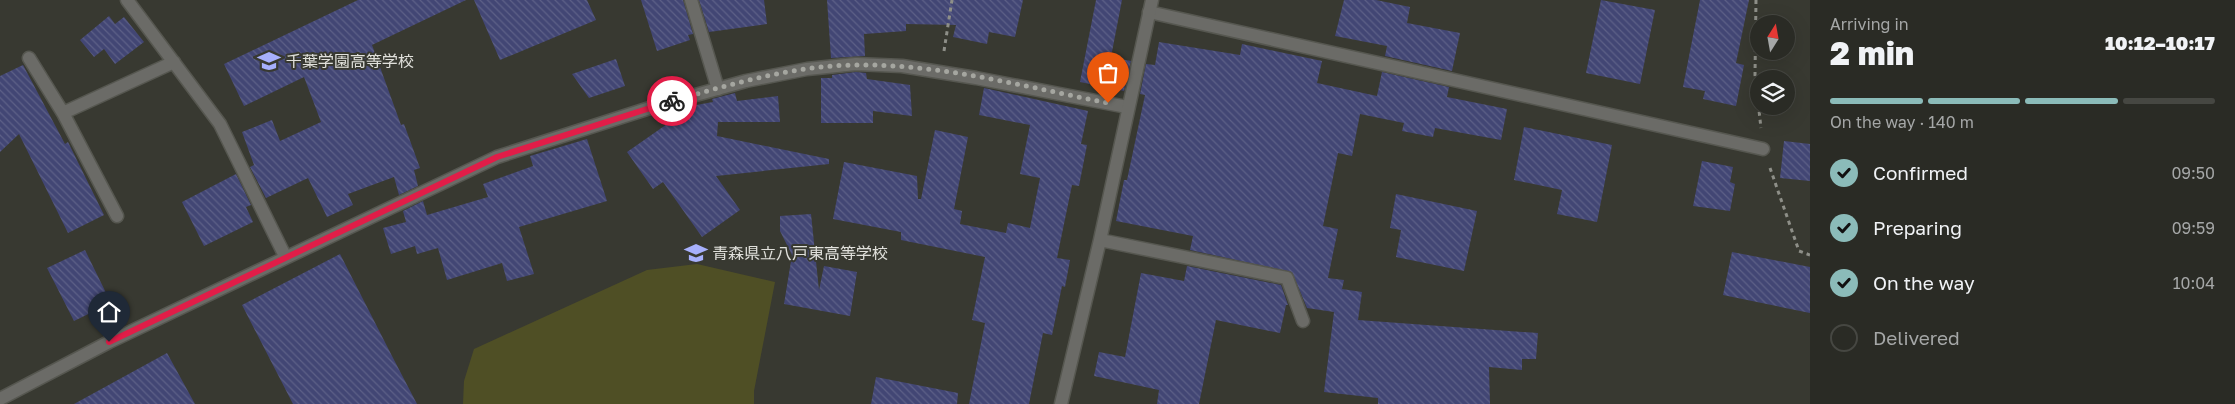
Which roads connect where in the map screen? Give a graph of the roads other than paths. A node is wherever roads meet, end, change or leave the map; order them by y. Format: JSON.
{"nodes":[{"id":1,"x":127,"y":0,"type":"edge"},
{"id":2,"x":691,"y":0,"type":"edge"},
{"id":3,"x":1151,"y":6,"type":"edge"},
{"id":4,"x":29,"y":58,"type":"dead end"},
{"id":5,"x":174,"y":62,"type":"junction"},
{"id":6,"x":718,"y":89,"type":"junction"},
{"id":7,"x":1127,"y":107,"type":"junction"},
{"id":8,"x":62,"y":113,"type":"junction"},
{"id":9,"x":1763,"y":148,"type":"dead end"},
{"id":10,"x":117,"y":216,"type":"dead end"},
{"id":11,"x":1100,"y":240,"type":"junction"},
{"id":12,"x":285,"y":256,"type":"junction"},
{"id":13,"x":1303,"y":321,"type":"dead end"},
{"id":14,"x":0,"y":399,"type":"edge"},
{"id":15,"x":1060,"y":404,"type":"edge"}],
"edges":[{"from":1,"to":5,"type":"street"},
{"from":2,"to":6,"type":"street"},
{"from":3,"to":7,"type":"street"},
{"from":3,"to":9,"type":"street"},
{"from":4,"to":8,"type":"street"},
{"from":5,"to":8,"type":"street"},
{"from":5,"to":12,"type":"street"},
{"from":6,"to":7,"type":"street"},
{"from":6,"to":12,"type":"street"},
{"from":7,"to":11,"type":"street"},
{"from":8,"to":10,"type":"street"},
{"from":11,"to":13,"type":"street"},
{"from":11,"to":15,"type":"street"},
{"from":12,"to":14,"type":"street"}]}
